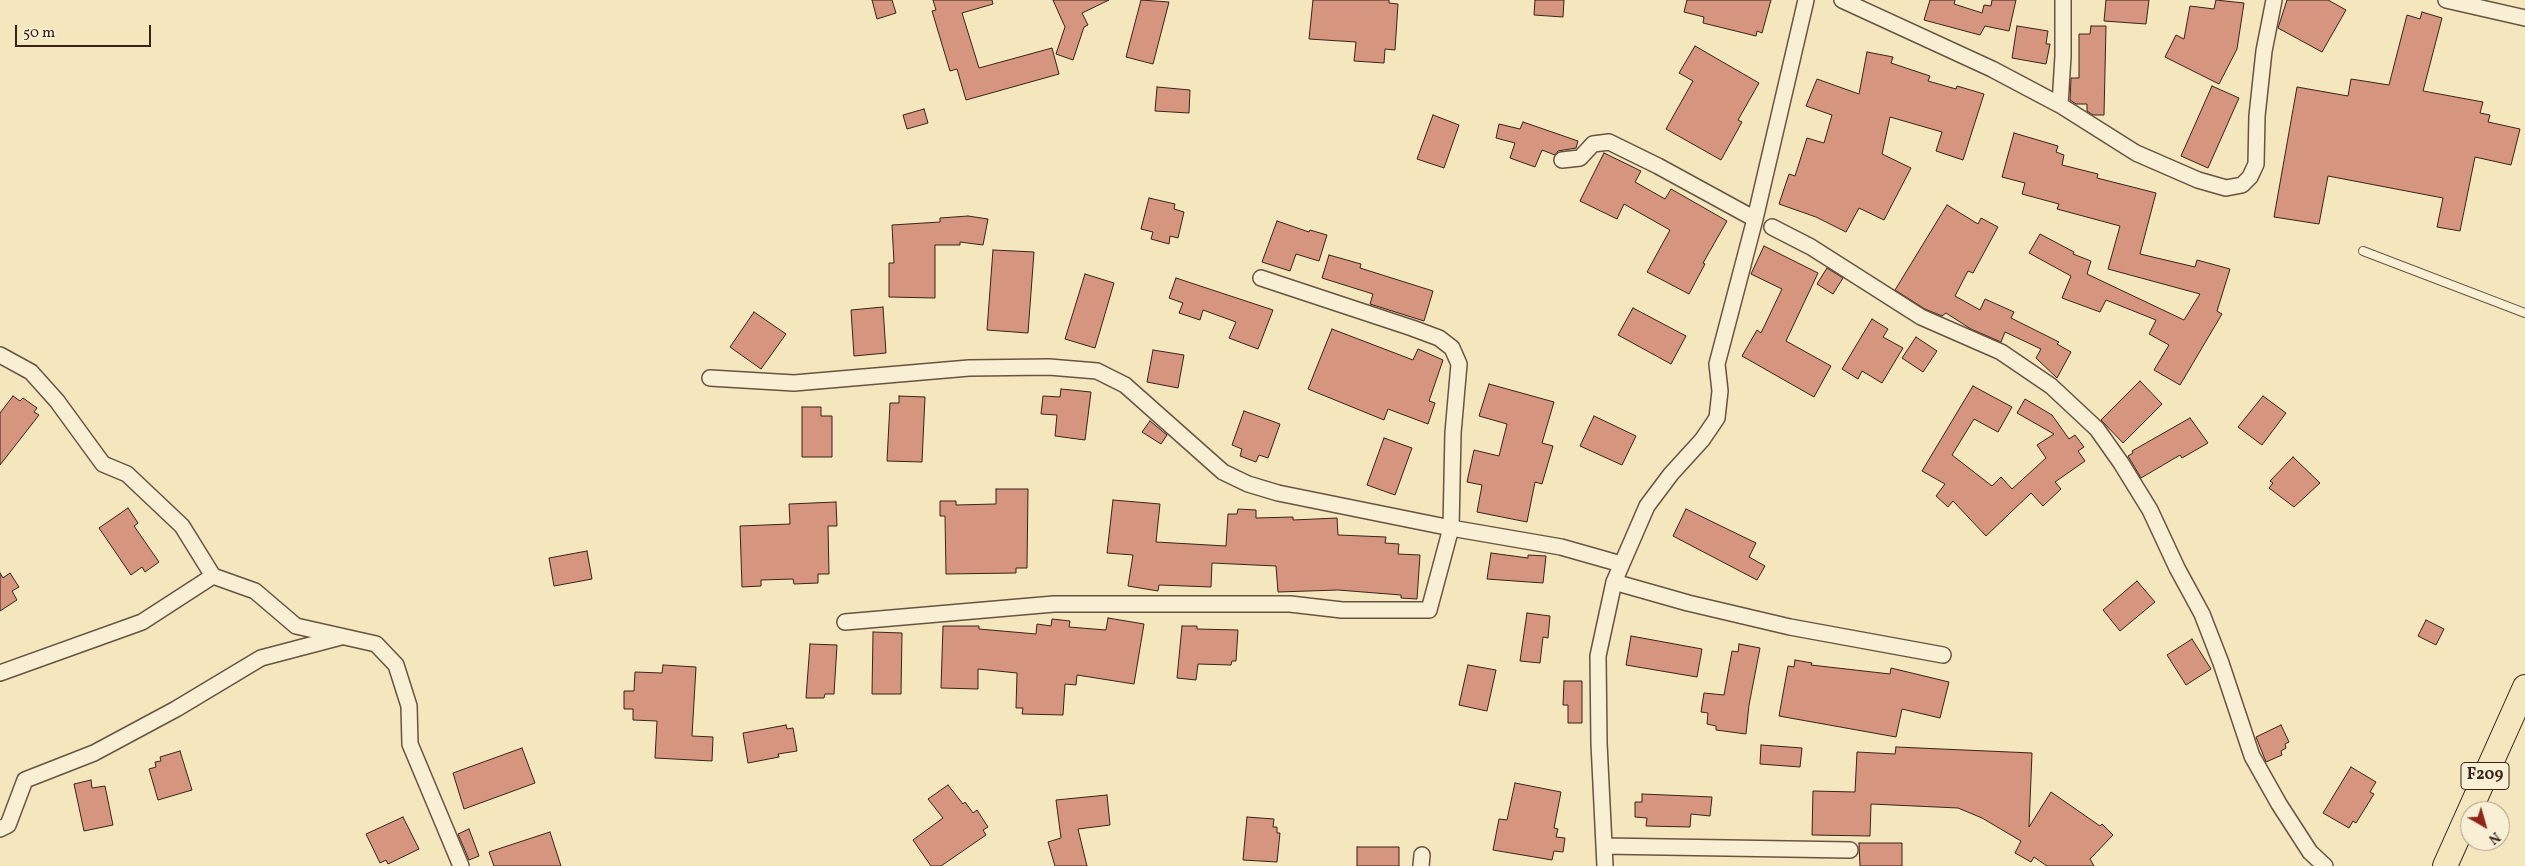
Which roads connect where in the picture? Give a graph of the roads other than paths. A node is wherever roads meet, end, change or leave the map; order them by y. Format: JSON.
{"nodes":[{"id":1,"x":1806,"y":0,"type":"edge"},
{"id":2,"x":1842,"y":0,"type":"edge"},
{"id":3,"x":2063,"y":0,"type":"edge"},
{"id":4,"x":2274,"y":0,"type":"edge"},
{"id":5,"x":2446,"y":0,"type":"edge"},
{"id":6,"x":2525,"y":18,"type":"edge"},
{"id":7,"x":2060,"y":105,"type":"junction"},
{"id":8,"x":1562,"y":160,"type":"dead end"},
{"id":9,"x":1755,"y":219,"type":"junction"},
{"id":10,"x":1772,"y":227,"type":"dead end"},
{"id":11,"x":2363,"y":251,"type":"dead end"},
{"id":12,"x":1261,"y":278,"type":"dead end"},
{"id":13,"x":2525,"y":313,"type":"edge"},
{"id":14,"x":0,"y":355,"type":"edge"},
{"id":15,"x":710,"y":378,"type":"dead end"},
{"id":16,"x":1451,"y":528,"type":"junction"},
{"id":17,"x":1620,"y":564,"type":"junction"},
{"id":18,"x":213,"y":576,"type":"junction"},
{"id":19,"x":1614,"y":582,"type":"junction"},
{"id":20,"x":845,"y":622,"type":"dead end"},
{"id":21,"x":344,"y":637,"type":"junction"},
{"id":22,"x":1943,"y":655,"type":"dead end"},
{"id":23,"x":0,"y":673,"type":"edge"},
{"id":24,"x":2525,"y":687,"type":"edge"},
{"id":25,"x":0,"y":829,"type":"edge"},
{"id":26,"x":1604,"y":846,"type":"junction"},
{"id":27,"x":1850,"y":850,"type":"dead end"},
{"id":28,"x":461,"y":866,"type":"edge"},
{"id":29,"x":1605,"y":866,"type":"edge"},
{"id":30,"x":2325,"y":866,"type":"edge"},
{"id":31,"x":2445,"y":866,"type":"edge"}],
"edges":[{"from":1,"to":9,"type":"street"},
{"from":2,"to":7,"type":"street"},
{"from":3,"to":7,"type":"street"},
{"from":4,"to":7,"type":"street"},
{"from":5,"to":6,"type":"street"},
{"from":8,"to":9,"type":"street"},
{"from":9,"to":17,"type":"street"},
{"from":10,"to":30,"type":"street"},
{"from":11,"to":13,"type":"lane"},
{"from":12,"to":16,"type":"street"},
{"from":14,"to":18,"type":"street"},
{"from":15,"to":16,"type":"street"},
{"from":16,"to":17,"type":"street"},
{"from":16,"to":20,"type":"street"},
{"from":17,"to":19,"type":"street"},
{"from":18,"to":21,"type":"street"},
{"from":18,"to":23,"type":"street"},
{"from":19,"to":22,"type":"street"},
{"from":19,"to":26,"type":"street"},
{"from":21,"to":25,"type":"street"},
{"from":21,"to":28,"type":"street"},
{"from":24,"to":31,"type":"main road","number":"F209"},
{"from":26,"to":27,"type":"street"},
{"from":26,"to":29,"type":"street"}]}
